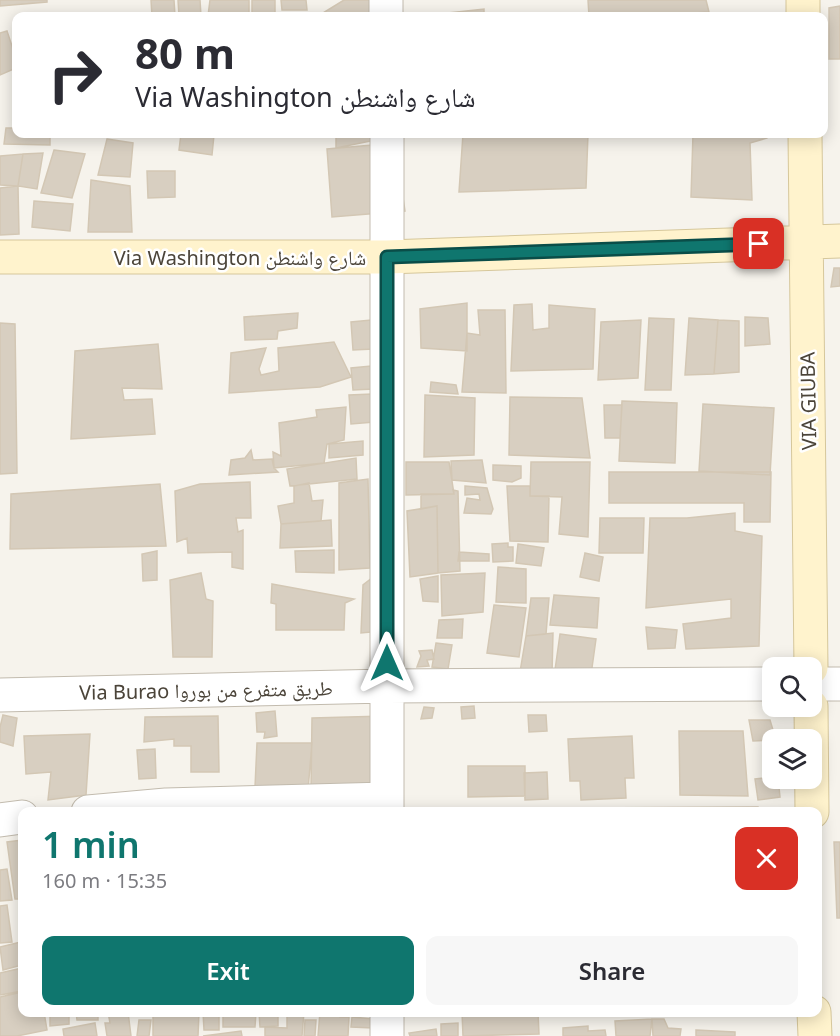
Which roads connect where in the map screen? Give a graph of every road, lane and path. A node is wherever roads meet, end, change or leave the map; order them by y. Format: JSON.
{"nodes":[{"id":1,"x":387,"y":138,"type":"edge"},
{"id":2,"x":805,"y":138,"type":"edge"},
{"id":3,"x":840,"y":241,"type":"edge"},
{"id":4,"x":806,"y":242,"type":"junction"},
{"id":5,"x":0,"y":257,"type":"edge"},
{"id":6,"x":387,"y":257,"type":"junction"},
{"id":7,"x":811,"y":657,"type":"edge"},
{"id":8,"x":762,"y":684,"type":"edge"},
{"id":9,"x":822,"y":684,"type":"edge"},
{"id":10,"x":840,"y":684,"type":"edge"},
{"id":11,"x":387,"y":686,"type":"junction"},
{"id":12,"x":0,"y":695,"type":"edge"},
{"id":13,"x":811,"y":717,"type":"edge"},
{"id":14,"x":387,"y":805,"type":"edge"},
{"id":15,"x":144,"y":807,"type":"edge"},
{"id":16,"x":812,"y":807,"type":"edge"},
{"id":17,"x":18,"y":818,"type":"edge"},
{"id":18,"x":0,"y":820,"type":"edge"},
{"id":19,"x":387,"y":1017,"type":"edge"},
{"id":20,"x":814,"y":1017,"type":"edge"},
{"id":21,"x":387,"y":1036,"type":"edge"},
{"id":22,"x":815,"y":1036,"type":"edge"}],
"edges":[{"from":1,"to":6,"type":"street"},
{"from":2,"to":4,"type":"street","name":"VIA GIUBA"},
{"from":3,"to":4,"type":"street","name":"Via Washington شارع واشنطن"},
{"from":4,"to":6,"type":"street","name":"Via Washington شارع واشنطن"},
{"from":4,"to":7,"type":"street","name":"VIA GIUBA"},
{"from":5,"to":6,"type":"street","name":"Via Washington شارع واشنطن"},
{"from":6,"to":11,"type":"street"},
{"from":8,"to":11,"type":"street","name":"Via Burao طريق متفرع من بوروا"},
{"from":9,"to":10,"type":"street"},
{"from":11,"to":12,"type":"street","name":"Via Burao طريق متفرع من بوروا"},
{"from":11,"to":14,"type":"street"},
{"from":13,"to":16,"type":"street"},
{"from":14,"to":15,"type":"street"},
{"from":17,"to":18,"type":"street"},
{"from":19,"to":21,"type":"street"},
{"from":20,"to":22,"type":"street"}]}
